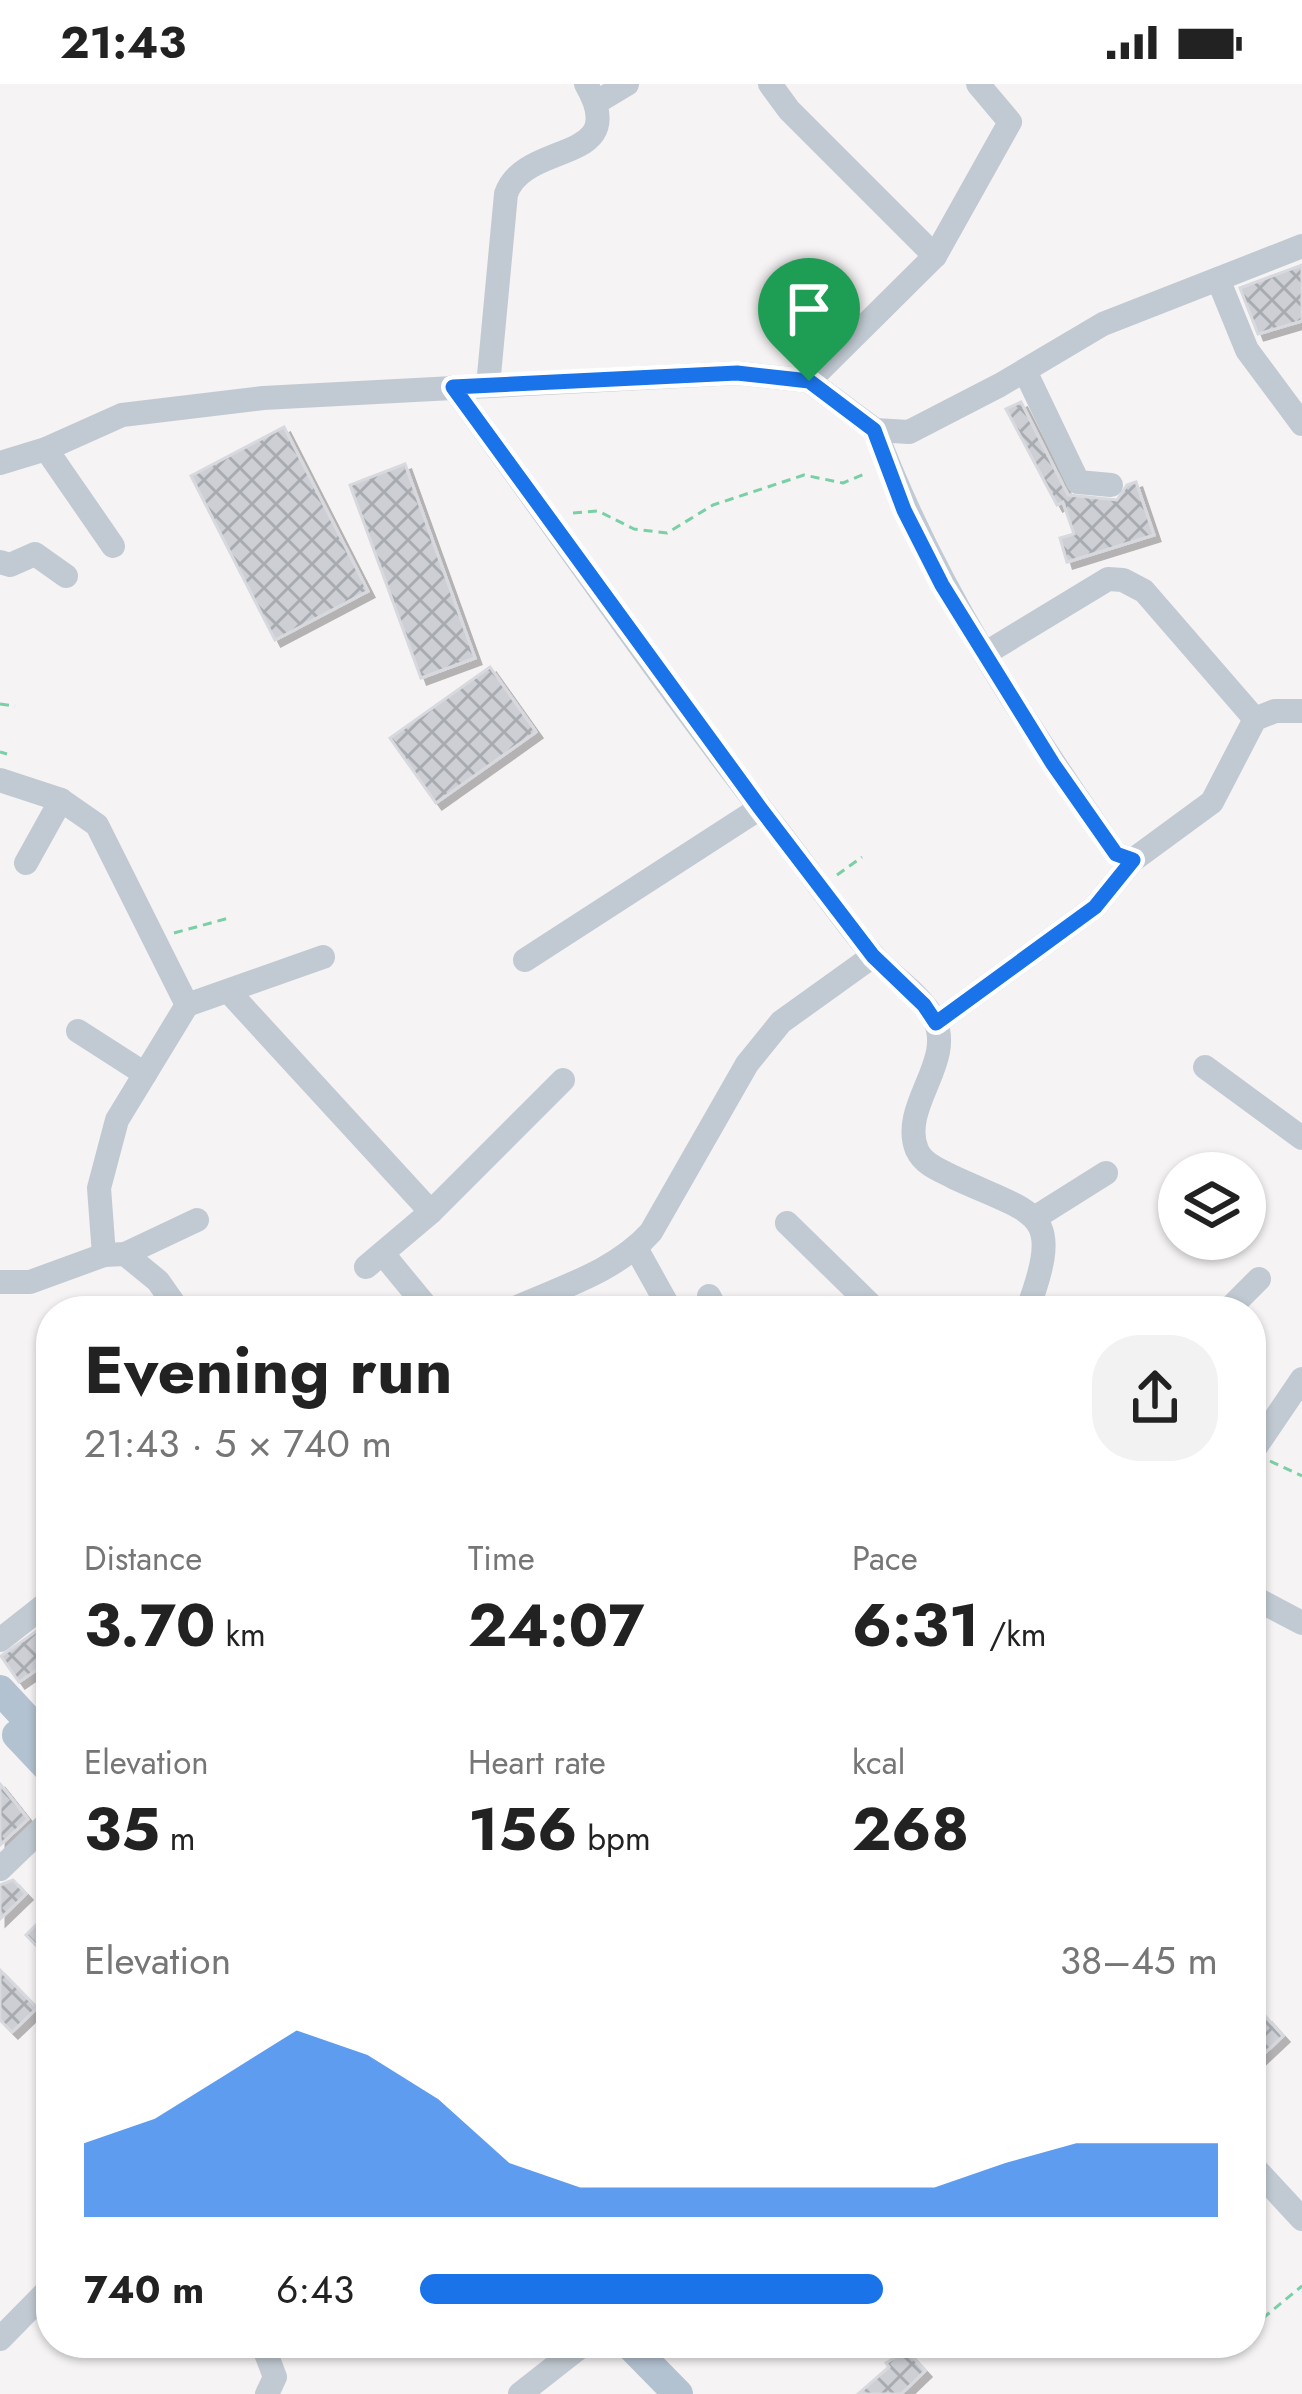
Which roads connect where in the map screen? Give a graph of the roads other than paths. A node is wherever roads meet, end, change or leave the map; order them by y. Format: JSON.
{"nodes":[{"id":1,"x":627,"y":84,"type":"edge"},
{"id":2,"x":770,"y":84,"type":"edge"},
{"id":3,"x":978,"y":84,"type":"edge"},
{"id":4,"x":592,"y":93,"type":"edge"},
{"id":5,"x":1302,"y":245,"type":"edge"},
{"id":6,"x":935,"y":256,"type":"junction"},
{"id":7,"x":1218,"y":279,"type":"junction"},
{"id":8,"x":1025,"y":371,"type":"junction"},
{"id":9,"x":809,"y":381,"type":"junction"},
{"id":10,"x":488,"y":386,"type":"junction"},
{"id":11,"x":453,"y":387,"type":"junction"},
{"id":12,"x":1302,"y":424,"type":"edge"},
{"id":13,"x":874,"y":430,"type":"junction"},
{"id":14,"x":46,"y":449,"type":"junction"},
{"id":15,"x":0,"y":463,"type":"edge"},
{"id":16,"x":1111,"y":485,"type":"dead end"},
{"id":17,"x":113,"y":547,"type":"dead end"},
{"id":18,"x":0,"y":562,"type":"edge"},
{"id":19,"x":66,"y":576,"type":"dead end"},
{"id":20,"x":986,"y":653,"type":"junction"},
{"id":21,"x":1302,"y":711,"type":"edge"},
{"id":22,"x":1255,"y":719,"type":"junction"},
{"id":23,"x":0,"y":780,"type":"edge"},
{"id":24,"x":61,"y":800,"type":"junction"},
{"id":25,"x":760,"y":808,"type":"junction"},
{"id":26,"x":1133,"y":860,"type":"junction"},
{"id":27,"x":26,"y":863,"type":"dead end"},
{"id":28,"x":873,"y":956,"type":"junction"},
{"id":29,"x":323,"y":957,"type":"dead end"},
{"id":30,"x":525,"y":960,"type":"dead end"},
{"id":31,"x":230,"y":993,"type":"junction"},
{"id":32,"x":187,"y":1005,"type":"junction"},
{"id":33,"x":936,"y":1023,"type":"junction"},
{"id":34,"x":78,"y":1031,"type":"dead end"},
{"id":35,"x":1205,"y":1067,"type":"dead end"},
{"id":36,"x":145,"y":1074,"type":"junction"},
{"id":37,"x":563,"y":1080,"type":"dead end"},
{"id":38,"x":1302,"y":1138,"type":"edge"},
{"id":39,"x":1106,"y":1173,"type":"dead end"},
{"id":40,"x":431,"y":1212,"type":"junction"},
{"id":41,"x":1036,"y":1217,"type":"junction"},
{"id":42,"x":197,"y":1220,"type":"dead end"},
{"id":43,"x":787,"y":1223,"type":"dead end"},
{"id":44,"x":636,"y":1249,"type":"junction"},
{"id":45,"x":115,"y":1254,"type":"junction"},
{"id":46,"x":1259,"y":1280,"type":"dead end"},
{"id":47,"x":0,"y":1282,"type":"edge"},
{"id":48,"x":168,"y":1296,"type":"edge"},
{"id":49,"x":414,"y":1296,"type":"edge"},
{"id":50,"x":541,"y":1296,"type":"edge"},
{"id":51,"x":662,"y":1296,"type":"edge"},
{"id":52,"x":862,"y":1296,"type":"edge"},
{"id":53,"x":1032,"y":1296,"type":"edge"},
{"id":54,"x":1242,"y":1296,"type":"edge"},
{"id":55,"x":1302,"y":1379,"type":"edge"},
{"id":56,"x":1266,"y":1431,"type":"edge"},
{"id":57,"x":1266,"y":1604,"type":"edge"},
{"id":58,"x":36,"y":1612,"type":"edge"},
{"id":59,"x":1302,"y":1623,"type":"edge"},
{"id":60,"x":0,"y":1640,"type":"edge"},
{"id":61,"x":0,"y":1690,"type":"edge"},
{"id":62,"x":0,"y":1718,"type":"edge"},
{"id":63,"x":36,"y":1729,"type":"edge"},
{"id":64,"x":36,"y":1755,"type":"edge"},
{"id":65,"x":36,"y":1834,"type":"edge"},
{"id":66,"x":0,"y":1869,"type":"edge"},
{"id":67,"x":1266,"y":2180,"type":"edge"},
{"id":68,"x":1302,"y":2219,"type":"edge"},
{"id":69,"x":36,"y":2302,"type":"edge"},
{"id":70,"x":0,"y":2338,"type":"edge"},
{"id":71,"x":268,"y":2358,"type":"edge"},
{"id":72,"x":566,"y":2358,"type":"edge"},
{"id":73,"x":619,"y":2358,"type":"edge"},
{"id":74,"x":643,"y":2358,"type":"edge"},
{"id":75,"x":267,"y":2394,"type":"edge"},
{"id":76,"x":520,"y":2394,"type":"edge"},
{"id":77,"x":654,"y":2394,"type":"edge"},
{"id":78,"x":679,"y":2394,"type":"edge"}],
"edges":[{"from":1,"to":4,"type":"street"},
{"from":2,"to":6,"type":"street"},
{"from":3,"to":6,"type":"street"},
{"from":4,"to":10,"type":"street"},
{"from":5,"to":7,"type":"street"},
{"from":6,"to":9,"type":"street"},
{"from":7,"to":8,"type":"street"},
{"from":7,"to":12,"type":"street"},
{"from":8,"to":13,"type":"street"},
{"from":8,"to":16,"type":"street"},
{"from":9,"to":10,"type":"street"},
{"from":9,"to":13,"type":"street"},
{"from":10,"to":11,"type":"street"},
{"from":11,"to":14,"type":"street"},
{"from":11,"to":25,"type":"street"},
{"from":13,"to":20,"type":"street"},
{"from":14,"to":15,"type":"street"},
{"from":14,"to":17,"type":"street"},
{"from":18,"to":19,"type":"street"},
{"from":20,"to":22,"type":"street"},
{"from":20,"to":26,"type":"street"},
{"from":21,"to":22,"type":"street"},
{"from":22,"to":26,"type":"street"},
{"from":23,"to":24,"type":"street"},
{"from":24,"to":27,"type":"street"},
{"from":24,"to":32,"type":"street"},
{"from":25,"to":28,"type":"street"},
{"from":25,"to":30,"type":"street"},
{"from":26,"to":33,"type":"street"},
{"from":28,"to":33,"type":"street"},
{"from":28,"to":44,"type":"street"},
{"from":29,"to":31,"type":"street"},
{"from":31,"to":32,"type":"street"},
{"from":31,"to":40,"type":"street"},
{"from":32,"to":36,"type":"street"},
{"from":33,"to":41,"type":"street"},
{"from":34,"to":36,"type":"street"},
{"from":35,"to":38,"type":"street"},
{"from":36,"to":45,"type":"street"},
{"from":37,"to":40,"type":"street"},
{"from":39,"to":41,"type":"street"},
{"from":40,"to":49,"type":"street"},
{"from":41,"to":53,"type":"street"},
{"from":42,"to":45,"type":"street"},
{"from":43,"to":52,"type":"street"},
{"from":44,"to":50,"type":"street"},
{"from":44,"to":51,"type":"street"},
{"from":45,"to":47,"type":"street"},
{"from":45,"to":48,"type":"street"},
{"from":46,"to":54,"type":"street"},
{"from":55,"to":56,"type":"street"},
{"from":57,"to":59,"type":"street"},
{"from":58,"to":60,"type":"street"},
{"from":61,"to":63,"type":"main road"},
{"from":62,"to":64,"type":"main road"},
{"from":65,"to":66,"type":"street"},
{"from":67,"to":68,"type":"street"},
{"from":69,"to":70,"type":"street"},
{"from":71,"to":75,"type":"street"},
{"from":72,"to":76,"type":"street"},
{"from":73,"to":77,"type":"main road"},
{"from":74,"to":78,"type":"main road"}]}
